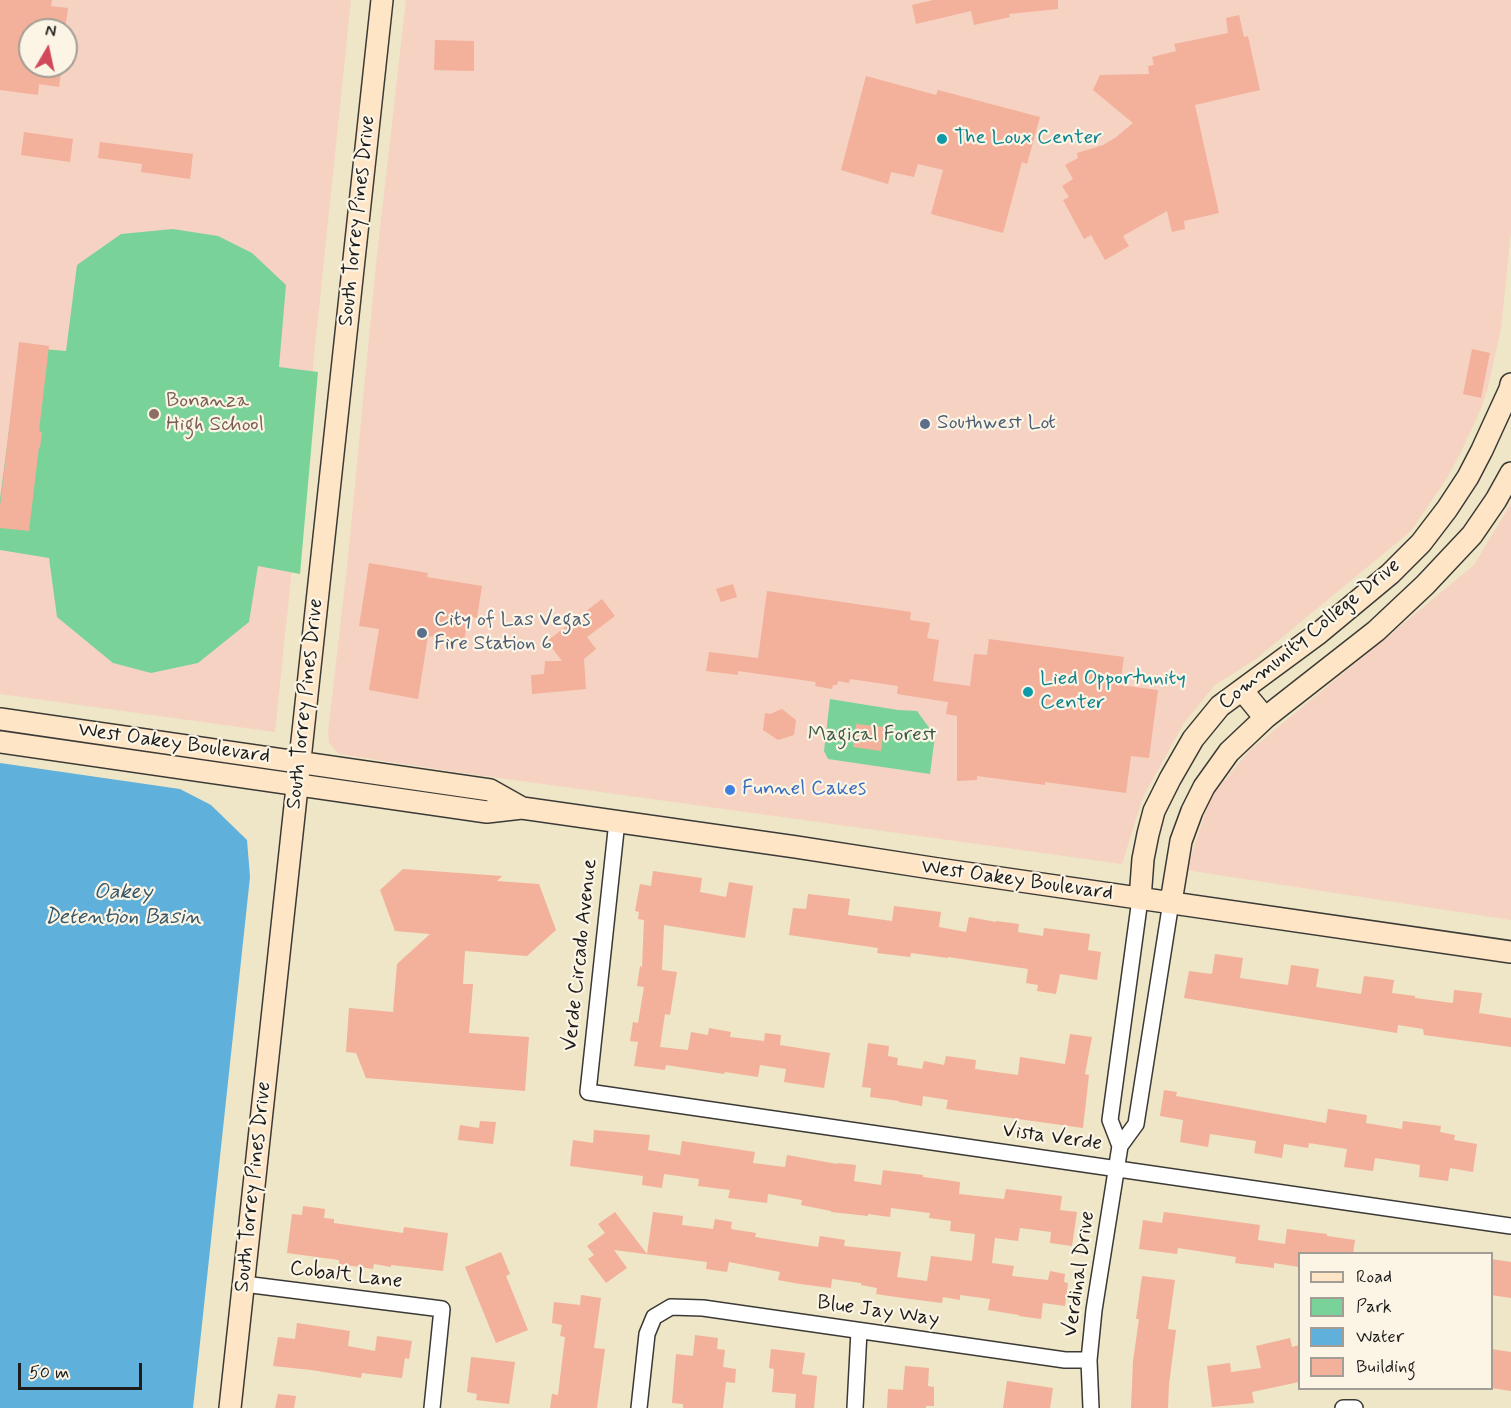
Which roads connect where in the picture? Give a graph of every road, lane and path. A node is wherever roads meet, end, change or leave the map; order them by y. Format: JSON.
{"nodes":[{"id":1,"x":382,"y":0,"type":"edge"},
{"id":2,"x":1511,"y":384,"type":"edge"},
{"id":3,"x":1511,"y":473,"type":"edge"},
{"id":4,"x":1468,"y":477,"type":"junction"},
{"id":5,"x":1496,"y":500,"type":"junction"},
{"id":6,"x":1242,"y":690,"type":"junction"},
{"id":7,"x":1265,"y":718,"type":"junction"},
{"id":8,"x":0,"y":719,"type":"edge"},
{"id":9,"x":0,"y":742,"type":"edge"},
{"id":10,"x":300,"y":762,"type":"junction"},
{"id":11,"x":436,"y":782,"type":"junction"},
{"id":12,"x":297,"y":784,"type":"junction"},
{"id":13,"x":433,"y":804,"type":"junction"},
{"id":14,"x":522,"y":808,"type":"junction"},
{"id":15,"x":617,"y":821,"type":"junction"},
{"id":16,"x":1140,"y":898,"type":"junction"},
{"id":17,"x":1171,"y":902,"type":"junction"},
{"id":18,"x":1511,"y":952,"type":"edge"},
{"id":19,"x":588,"y":1092,"type":"joint"},
{"id":20,"x":1120,"y":1146,"type":"junction"},
{"id":21,"x":1117,"y":1169,"type":"junction"},
{"id":22,"x":1511,"y":1226,"type":"edge"},
{"id":23,"x":244,"y":1284,"type":"junction"},
{"id":24,"x":859,"y":1331,"type":"junction"},
{"id":25,"x":1089,"y":1360,"type":"junction"},
{"id":26,"x":230,"y":1408,"type":"edge"},
{"id":27,"x":432,"y":1408,"type":"edge"},
{"id":28,"x":639,"y":1408,"type":"edge"},
{"id":29,"x":855,"y":1408,"type":"edge"},
{"id":30,"x":1091,"y":1408,"type":"edge"},
{"id":31,"x":1343,"y":1408,"type":"edge"},
{"id":32,"x":1355,"y":1408,"type":"edge"}],
"edges":[{"from":1,"to":10,"type":"main road","name":"South Torrey Pines Drive"},
{"from":2,"to":4,"type":"main road","name":"Community College Drive"},
{"from":3,"to":5,"type":"main road","name":"Community College Drive"},
{"from":4,"to":5,"type":"main road"},
{"from":4,"to":6,"type":"main road","name":"Community College Drive"},
{"from":5,"to":7,"type":"main road","name":"Community College Drive"},
{"from":6,"to":7,"type":"main road"},
{"from":6,"to":16,"type":"main road","name":"Community College Drive"},
{"from":7,"to":17,"type":"main road","name":"Community College Drive"},
{"from":8,"to":10,"type":"main road","name":"West Oakey Boulevard"},
{"from":9,"to":12,"type":"main road","name":"West Oakey Boulevard"},
{"from":10,"to":11,"type":"main road","name":"West Oakey Boulevard"},
{"from":10,"to":12,"type":"main road","name":"South Torrey Pines Drive"},
{"from":11,"to":13,"type":"main road"},
{"from":11,"to":14,"type":"main road","name":"West Oakey Boulevard"},
{"from":12,"to":13,"type":"main road","name":"West Oakey Boulevard"},
{"from":12,"to":23,"type":"main road","name":"South Torrey Pines Drive"},
{"from":13,"to":14,"type":"main road","name":"West Oakey Boulevard"},
{"from":14,"to":15,"type":"main road","name":"West Oakey Boulevard"},
{"from":15,"to":16,"type":"main road","name":"West Oakey Boulevard"},
{"from":15,"to":19,"type":"street","name":"Verde Circado Avenue"},
{"from":16,"to":17,"type":"main road","name":"West Oakey Boulevard"},
{"from":16,"to":20,"type":"street","name":"Verdinal Drive"},
{"from":17,"to":18,"type":"main road","name":"West Oakey Boulevard"},
{"from":17,"to":20,"type":"street","name":"Verdinal Drive"},
{"from":19,"to":21,"type":"street","name":"Vista Verde"},
{"from":20,"to":21,"type":"street","name":"Verdinal Drive"},
{"from":21,"to":22,"type":"street","name":"Vista Verde"},
{"from":21,"to":25,"type":"street","name":"Verdinal Drive"},
{"from":23,"to":26,"type":"main road","name":"South Torrey Pines Drive"},
{"from":23,"to":27,"type":"street","name":"Cobalt Lane"},
{"from":24,"to":25,"type":"street","name":"Blue Jay Way"},
{"from":24,"to":28,"type":"street","name":"Blue Jay Way"},
{"from":24,"to":29,"type":"street"},
{"from":25,"to":30,"type":"street","name":"Verdinal Drive"},
{"from":31,"to":32,"type":"street"}]}
